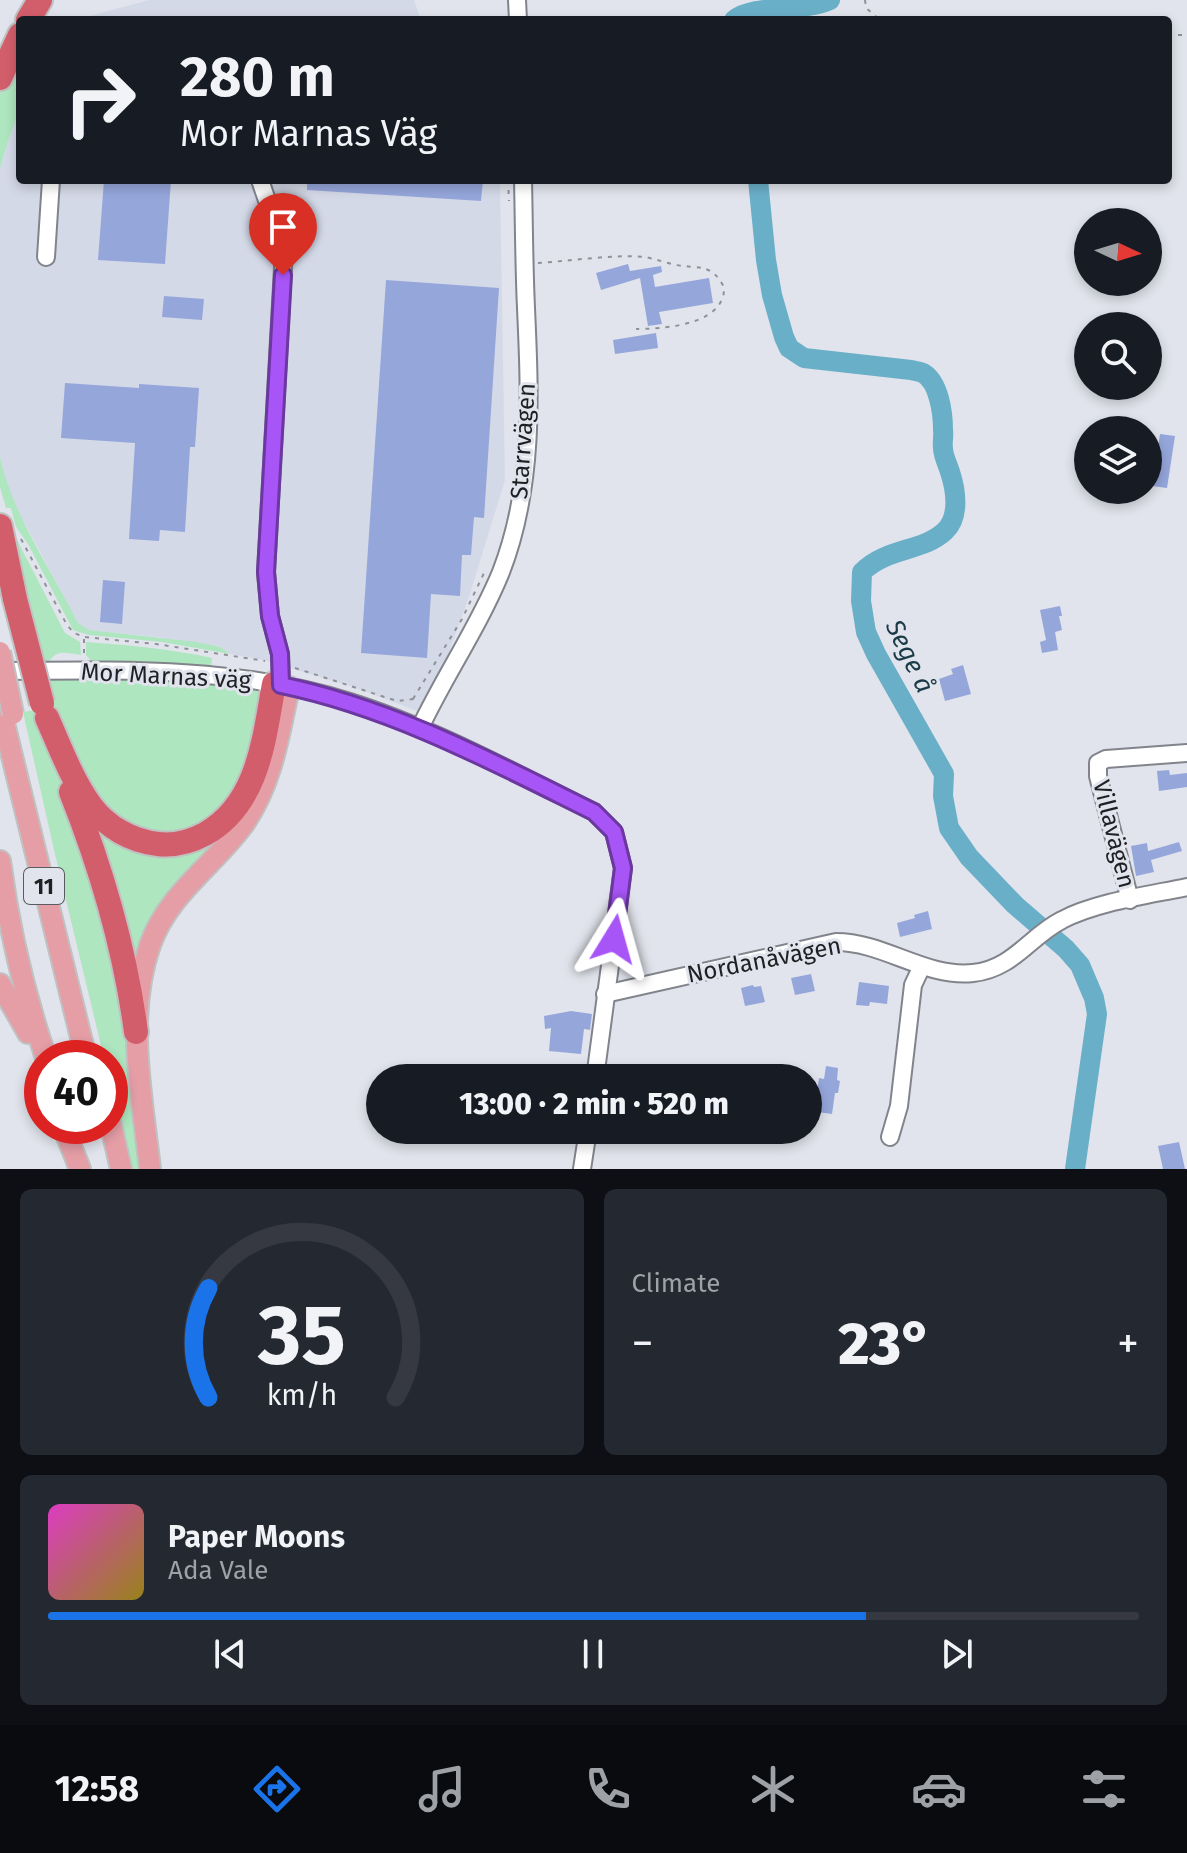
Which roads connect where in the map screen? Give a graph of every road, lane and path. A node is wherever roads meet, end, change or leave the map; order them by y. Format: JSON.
{"nodes":[{"id":1,"x":865,"y":0,"type":"edge"},
{"id":2,"x":875,"y":16,"type":"edge"},
{"id":3,"x":16,"y":44,"type":"edge"},
{"id":4,"x":0,"y":78,"type":"edge"},
{"id":5,"x":51,"y":184,"type":"edge"},
{"id":6,"x":261,"y":184,"type":"edge"},
{"id":7,"x":508,"y":184,"type":"edge"},
{"id":8,"x":523,"y":184,"type":"edge"},
{"id":9,"x":509,"y":207,"type":"dead end"},
{"id":10,"x":46,"y":257,"type":"dead end"},
{"id":11,"x":524,"y":264,"type":"junction"},
{"id":12,"x":636,"y":329,"type":"dead end"},
{"id":13,"x":10,"y":531,"type":"edge"},
{"id":14,"x":487,"y":568,"type":"dead end"},
{"id":15,"x":84,"y":637,"type":"junction"},
{"id":16,"x":0,"y":652,"type":"edge"},
{"id":17,"x":84,"y":670,"type":"junction"},
{"id":18,"x":0,"y":671,"type":"edge"},
{"id":19,"x":281,"y":680,"type":"junction"},
{"id":20,"x":413,"y":699,"type":"junction"},
{"id":21,"x":430,"y":708,"type":"junction"},
{"id":22,"x":44,"y":710,"type":"junction"},
{"id":23,"x":5,"y":711,"type":"edge"},
{"id":24,"x":420,"y":728,"type":"junction"},
{"id":25,"x":1187,"y":753,"type":"edge"},
{"id":26,"x":0,"y":861,"type":"edge"},
{"id":27,"x":1187,"y":887,"type":"edge"},
{"id":28,"x":1130,"y":900,"type":"junction"},
{"id":29,"x":922,"y":966,"type":"junction"},
{"id":30,"x":0,"y":984,"type":"edge"},
{"id":31,"x":605,"y":994,"type":"junction"},
{"id":32,"x":136,"y":1032,"type":"junction"},
{"id":33,"x":31,"y":1040,"type":"edge"},
{"id":34,"x":40,"y":1040,"type":"edge"},
{"id":35,"x":82,"y":1040,"type":"edge"},
{"id":36,"x":91,"y":1040,"type":"edge"},
{"id":37,"x":597,"y":1064,"type":"edge"},
{"id":38,"x":890,"y":1137,"type":"dead end"},
{"id":39,"x":73,"y":1144,"type":"edge"},
{"id":40,"x":106,"y":1144,"type":"edge"},
{"id":41,"x":115,"y":1144,"type":"edge"},
{"id":42,"x":586,"y":1144,"type":"edge"},
{"id":43,"x":82,"y":1169,"type":"edge"},
{"id":44,"x":112,"y":1169,"type":"edge"},
{"id":45,"x":121,"y":1169,"type":"edge"},
{"id":46,"x":150,"y":1169,"type":"edge"},
{"id":47,"x":582,"y":1169,"type":"edge"}],
"edges":[{"from":1,"to":2,"type":"path"},
{"from":3,"to":4,"type":"highway"},
{"from":5,"to":10,"type":"street"},
{"from":6,"to":19,"type":"street","name":"Mor Marnas väg"},
{"from":7,"to":9,"type":"path"},
{"from":8,"to":11,"type":"street","name":"Starrvägen"},
{"from":11,"to":12,"type":"path"},
{"from":11,"to":21,"type":"street","name":"Starrvägen"},
{"from":13,"to":15,"type":"path"},
{"from":13,"to":22,"type":"highway","bridge":true},
{"from":14,"to":20,"type":"path"},
{"from":15,"to":17,"type":"path"},
{"from":15,"to":19,"type":"path"},
{"from":16,"to":23,"type":"main road","number":"11","bridge":true},
{"from":17,"to":18,"type":"street","name":"Mor Marnas väg"},
{"from":17,"to":19,"type":"street","name":"Mor Marnas väg"},
{"from":19,"to":20,"type":"path"},
{"from":19,"to":22,"type":"highway"},
{"from":19,"to":24,"type":"street","name":"Mor Marnas väg"},
{"from":19,"to":32,"type":"main road"},
{"from":20,"to":21,"type":"path"},
{"from":21,"to":24,"type":"street","name":"Starrvägen"},
{"from":22,"to":32,"type":"highway"},
{"from":23,"to":35,"type":"main road","number":"11"},
{"from":23,"to":36,"type":"main road","number":"11"},
{"from":24,"to":31,"type":"street","name":"Mor Marnas väg"},
{"from":25,"to":28,"type":"street","name":"Villavägen"},
{"from":26,"to":34,"type":"main road"},
{"from":27,"to":28,"type":"street","name":"Nordanåvägen"},
{"from":28,"to":29,"type":"street","name":"Nordanåvägen"},
{"from":29,"to":31,"type":"street","name":"Nordanåvägen"},
{"from":29,"to":38,"type":"street"},
{"from":30,"to":33,"type":"main road"},
{"from":31,"to":37,"type":"street","name":"Mor Marnas väg"},
{"from":32,"to":46,"type":"main road"},
{"from":39,"to":43,"type":"main road"},
{"from":40,"to":44,"type":"main road"},
{"from":41,"to":45,"type":"main road"},
{"from":42,"to":47,"type":"street"}]}
